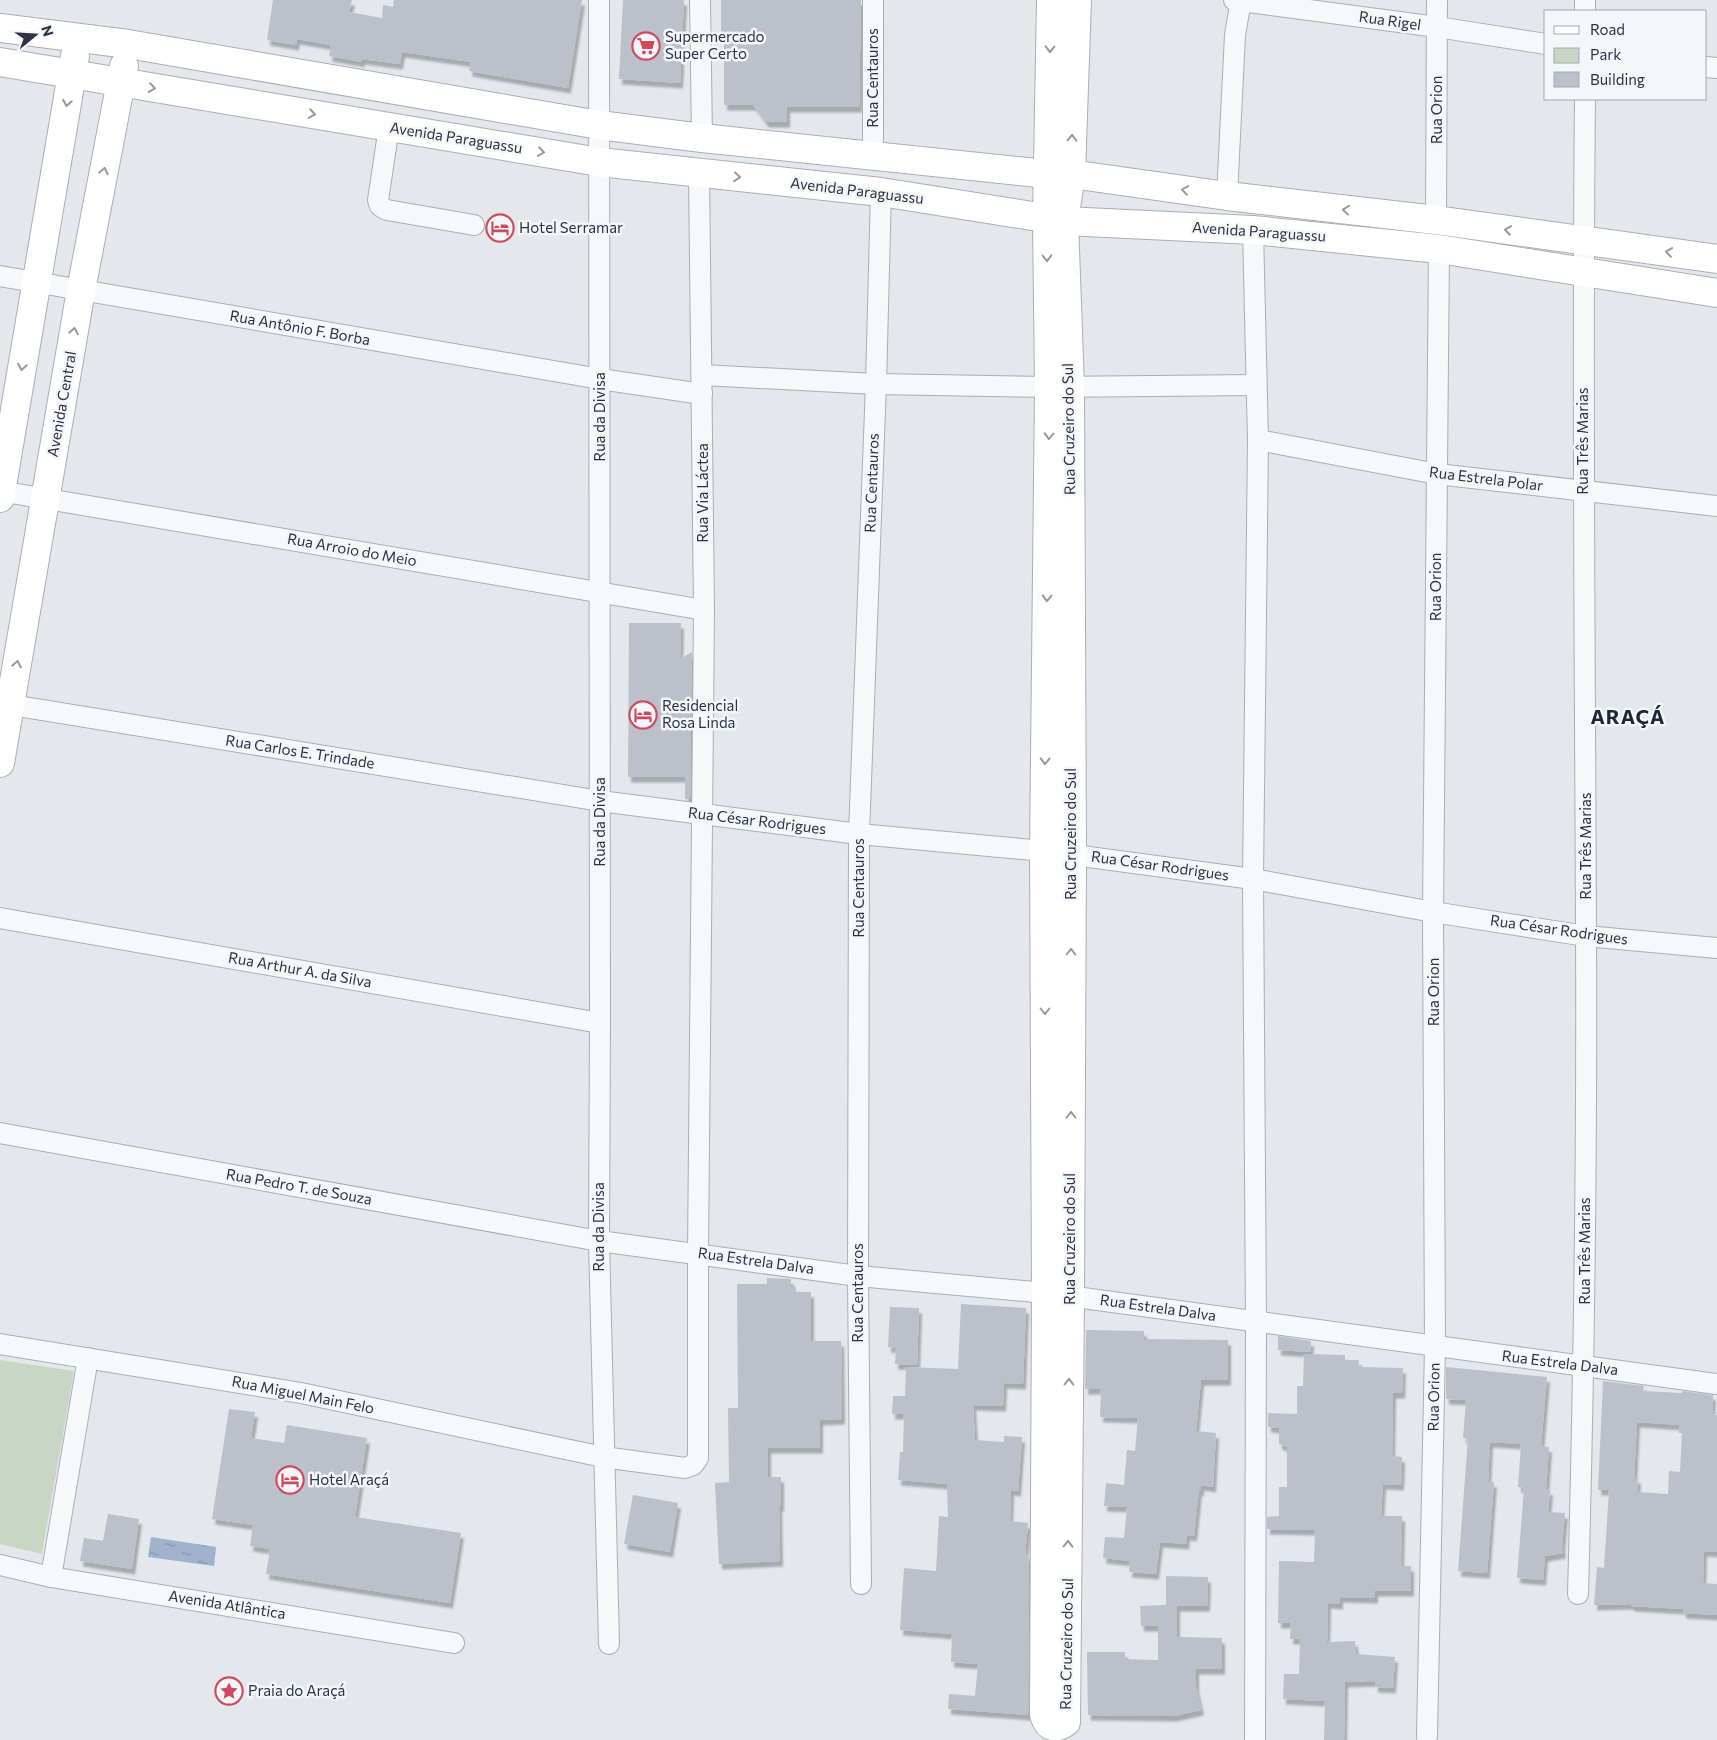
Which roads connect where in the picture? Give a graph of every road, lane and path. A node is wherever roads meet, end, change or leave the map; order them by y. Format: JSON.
{"nodes":[{"id":1,"x":599,"y":0,"type":"edge"},
{"id":2,"x":700,"y":0,"type":"edge"},
{"id":3,"x":873,"y":0,"type":"edge"},
{"id":4,"x":1050,"y":0,"type":"edge"},
{"id":5,"x":1077,"y":0,"type":"edge"},
{"id":6,"x":1239,"y":0,"type":"edge"},
{"id":7,"x":1437,"y":0,"type":"edge"},
{"id":8,"x":1437,"y":27,"type":"junction"},
{"id":9,"x":0,"y":28,"type":"edge"},
{"id":10,"x":77,"y":37,"type":"junction"},
{"id":11,"x":128,"y":44,"type":"junction"},
{"id":12,"x":1544,"y":44,"type":"edge"},
{"id":13,"x":0,"y":62,"type":"edge"},
{"id":14,"x":73,"y":73,"type":"junction"},
{"id":15,"x":120,"y":83,"type":"junction"},
{"id":16,"x":1585,"y":100,"type":"edge"},
{"id":17,"x":599,"y":125,"type":"junction"},
{"id":18,"x":389,"y":127,"type":"junction"},
{"id":19,"x":702,"y":138,"type":"junction"},
{"id":20,"x":873,"y":156,"type":"junction"},
{"id":21,"x":599,"y":162,"type":"junction"},
{"id":22,"x":699,"y":172,"type":"junction"},
{"id":23,"x":1059,"y":174,"type":"junction"},
{"id":24,"x":881,"y":192,"type":"junction"},
{"id":25,"x":1227,"y":196,"type":"junction"},
{"id":26,"x":1056,"y":220,"type":"junction"},
{"id":27,"x":1436,"y":220,"type":"junction"},
{"id":28,"x":474,"y":225,"type":"dead end"},
{"id":29,"x":1253,"y":230,"type":"junction"},
{"id":30,"x":1583,"y":241,"type":"junction"},
{"id":31,"x":1439,"y":249,"type":"junction"},
{"id":32,"x":1717,"y":259,"type":"edge"},
{"id":33,"x":1583,"y":272,"type":"junction"},
{"id":34,"x":0,"y":276,"type":"edge"},
{"id":35,"x":37,"y":282,"type":"junction"},
{"id":36,"x":82,"y":290,"type":"junction"},
{"id":37,"x":1717,"y":294,"type":"edge"},
{"id":38,"x":600,"y":379,"type":"junction"},
{"id":39,"x":876,"y":384,"type":"junction"},
{"id":40,"x":702,"y":385,"type":"junction"},
{"id":41,"x":1256,"y":385,"type":"junction"},
{"id":42,"x":1060,"y":387,"type":"junction"},
{"id":43,"x":1258,"y":440,"type":"junction"},
{"id":44,"x":1437,"y":474,"type":"junction"},
{"id":45,"x":1584,"y":490,"type":"junction"},
{"id":46,"x":0,"y":493,"type":"edge"},
{"id":47,"x":46,"y":498,"type":"junction"},
{"id":48,"x":1717,"y":506,"type":"edge"},
{"id":49,"x":600,"y":592,"type":"junction"},
{"id":50,"x":704,"y":610,"type":"junction"},
{"id":51,"x":1058,"y":647,"type":"junction"},
{"id":52,"x":5,"y":704,"type":"edge"},
{"id":53,"x":0,"y":763,"type":"edge"},
{"id":54,"x":600,"y":801,"type":"junction"},
{"id":55,"x":701,"y":814,"type":"junction"},
{"id":56,"x":859,"y":834,"type":"junction"},
{"id":57,"x":1044,"y":851,"type":"junction"},
{"id":58,"x":1072,"y":855,"type":"junction"},
{"id":59,"x":1253,"y":879,"type":"junction"},
{"id":60,"x":1434,"y":912,"type":"junction"},
{"id":61,"x":0,"y":918,"type":"edge"},
{"id":62,"x":1586,"y":936,"type":"junction"},
{"id":63,"x":1717,"y":948,"type":"edge"},
{"id":64,"x":600,"y":1022,"type":"junction"},
{"id":65,"x":0,"y":1133,"type":"edge"},
{"id":66,"x":1058,"y":1150,"type":"junction"},
{"id":67,"x":599,"y":1241,"type":"junction"},
{"id":68,"x":698,"y":1253,"type":"junction"},
{"id":69,"x":858,"y":1276,"type":"junction"},
{"id":70,"x":1058,"y":1295,"type":"junction"},
{"id":71,"x":1256,"y":1322,"type":"junction"},
{"id":72,"x":0,"y":1344,"type":"edge"},
{"id":73,"x":1435,"y":1347,"type":"junction"},
{"id":74,"x":88,"y":1358,"type":"junction"},
{"id":75,"x":1584,"y":1366,"type":"junction"},
{"id":76,"x":1717,"y":1384,"type":"edge"},
{"id":77,"x":603,"y":1457,"type":"junction"},
{"id":78,"x":0,"y":1565,"type":"edge"},
{"id":79,"x":51,"y":1577,"type":"junction"},
{"id":80,"x":861,"y":1584,"type":"dead end"},
{"id":81,"x":1056,"y":1584,"type":"dead end"},
{"id":82,"x":1578,"y":1594,"type":"dead end"},
{"id":83,"x":454,"y":1642,"type":"dead end"},
{"id":84,"x":609,"y":1644,"type":"dead end"},
{"id":85,"x":1427,"y":1736,"type":"dead end"},
{"id":86,"x":1255,"y":1740,"type":"edge"}],
"edges":[{"from":1,"to":17,"type":"street","name":"Rua da Divisa"},
{"from":2,"to":19,"type":"street"},
{"from":3,"to":20,"type":"street","name":"Rua Centauros"},
{"from":4,"to":23,"type":"street","name":"Rua Cruzeiro do Sul","one_way":true},
{"from":23,"to":5,"type":"street","name":"Rua Cruzeiro do Sul","one_way":true},
{"from":6,"to":8,"type":"street","name":"Rua Rigel"},
{"from":6,"to":25,"type":"street"},
{"from":7,"to":8,"type":"street","name":"Rua Orion"},
{"from":8,"to":12,"type":"street","name":"Rua Rigel"},
{"from":8,"to":27,"type":"street","name":"Rua Orion"},
{"from":9,"to":10,"type":"street","name":"Avenida Paraguassu"},
{"from":10,"to":11,"type":"street","name":"Avenida Paraguassu"},
{"from":10,"to":14,"type":"street"},
{"from":11,"to":15,"type":"street","name":"Avenida Central"},
{"from":11,"to":17,"type":"street","name":"Avenida Paraguassu"},
{"from":13,"to":14,"type":"street","name":"Avenida Paraguassu"},
{"from":14,"to":15,"type":"street","name":"Avenida Paraguassu"},
{"from":14,"to":35,"type":"street","one_way":true},
{"from":15,"to":18,"type":"street","name":"Avenida Paraguassu","one_way":true},
{"from":36,"to":15,"type":"street","name":"Avenida Central","one_way":true},
{"from":16,"to":30,"type":"street","name":"Rua Três Marias"},
{"from":17,"to":19,"type":"street","name":"Avenida Paraguassu"},
{"from":17,"to":21,"type":"street","name":"Rua da Divisa"},
{"from":18,"to":21,"type":"street","name":"Avenida Paraguassu","one_way":true},
{"from":18,"to":28,"type":"street"},
{"from":19,"to":20,"type":"street","name":"Avenida Paraguassu"},
{"from":20,"to":23,"type":"street","name":"Avenida Paraguassu"},
{"from":21,"to":22,"type":"street","name":"Avenida Paraguassu"},
{"from":21,"to":38,"type":"street","name":"Rua da Divisa"},
{"from":22,"to":24,"type":"street","name":"Avenida Paraguassu","one_way":true},
{"from":22,"to":40,"type":"street","name":"Rua Via Láctea"},
{"from":25,"to":23,"type":"street","name":"Avenida Paraguassu","one_way":true},
{"from":23,"to":26,"type":"street","name":"Rua Cruzeiro do Sul"},
{"from":24,"to":26,"type":"street","name":"Avenida Paraguassu"},
{"from":24,"to":39,"type":"street","name":"Rua Centauros"},
{"from":27,"to":25,"type":"street","name":"Avenida Paraguassu","one_way":true},
{"from":26,"to":29,"type":"street","name":"Avenida Paraguassu"},
{"from":26,"to":42,"type":"street","name":"Rua Cruzeiro do Sul"},
{"from":30,"to":27,"type":"street","name":"Avenida Paraguassu","one_way":true},
{"from":29,"to":31,"type":"street","name":"Avenida Paraguassu"},
{"from":29,"to":41,"type":"street"},
{"from":32,"to":30,"type":"street","name":"Avenida Paraguassu","one_way":true},
{"from":30,"to":33,"type":"street","name":"Rua Três Marias"},
{"from":31,"to":33,"type":"street","name":"Avenida Paraguassu"},
{"from":31,"to":44,"type":"street","name":"Rua Orion"},
{"from":33,"to":37,"type":"street","name":"Avenida Paraguassu"},
{"from":33,"to":45,"type":"street","name":"Rua Três Marias"},
{"from":34,"to":35,"type":"street","name":"Rua Antônio F. Borba"},
{"from":35,"to":36,"type":"street","name":"Rua Antônio F. Borba"},
{"from":35,"to":46,"type":"street","one_way":true},
{"from":36,"to":38,"type":"street","name":"Rua Antônio F. Borba"},
{"from":47,"to":36,"type":"street","name":"Avenida Central","one_way":true},
{"from":38,"to":40,"type":"street","name":"Rua Antônio F. Borba"},
{"from":38,"to":49,"type":"street","name":"Rua da Divisa"},
{"from":39,"to":40,"type":"street","name":"Rua Antônio F. Borba"},
{"from":39,"to":42,"type":"street","name":"Rua Antônio F. Borba"},
{"from":39,"to":56,"type":"street","name":"Rua Centauros"},
{"from":40,"to":50,"type":"street","name":"Rua Via Láctea"},
{"from":41,"to":42,"type":"street","name":"Rua Antônio F. Borba"},
{"from":41,"to":43,"type":"street"},
{"from":42,"to":51,"type":"street","name":"Rua Cruzeiro do Sul"},
{"from":43,"to":44,"type":"street","name":"Rua Estrela Polar"},
{"from":43,"to":59,"type":"street"},
{"from":44,"to":45,"type":"street","name":"Rua Estrela Polar"},
{"from":44,"to":60,"type":"street","name":"Rua Orion"},
{"from":45,"to":48,"type":"street","name":"Rua Estrela Polar"},
{"from":45,"to":62,"type":"street","name":"Rua Três Marias"},
{"from":46,"to":47,"type":"street","name":"Rua Arroio do Meio"},
{"from":47,"to":49,"type":"street","name":"Rua Arroio do Meio"},
{"from":52,"to":47,"type":"street","name":"Avenida Central","one_way":true},
{"from":49,"to":50,"type":"street","name":"Rua Arroio do Meio"},
{"from":49,"to":54,"type":"street","name":"Rua da Divisa"},
{"from":50,"to":55,"type":"street","name":"Rua Via Láctea"},
{"from":51,"to":57,"type":"street","name":"Rua Cruzeiro do Sul","one_way":true},
{"from":51,"to":58,"type":"street","name":"Rua Cruzeiro do Sul"},
{"from":52,"to":53,"type":"street","name":"Avenida Central"},
{"from":52,"to":54,"type":"street","name":"Rua Carlos E. Trindade"},
{"from":54,"to":55,"type":"street","name":"Rua César Rodrigues"},
{"from":54,"to":64,"type":"street","name":"Rua da Divisa"},
{"from":55,"to":56,"type":"street","name":"Rua César Rodrigues"},
{"from":55,"to":68,"type":"street","name":"Rua Via Láctea"},
{"from":56,"to":57,"type":"street","name":"Rua César Rodrigues"},
{"from":56,"to":69,"type":"street","name":"Rua Centauros"},
{"from":57,"to":58,"type":"street","name":"Rua César Rodrigues"},
{"from":57,"to":66,"type":"street","name":"Rua Cruzeiro do Sul","one_way":true},
{"from":58,"to":59,"type":"street","name":"Rua César Rodrigues"},
{"from":66,"to":58,"type":"street","name":"Rua Cruzeiro do Sul","one_way":true},
{"from":59,"to":60,"type":"street","name":"Rua César Rodrigues"},
{"from":59,"to":71,"type":"street"},
{"from":60,"to":62,"type":"street","name":"Rua César Rodrigues"},
{"from":60,"to":73,"type":"street","name":"Rua Orion"},
{"from":61,"to":64,"type":"street","name":"Rua Arthur A. da Silva"},
{"from":62,"to":63,"type":"street","name":"Rua César Rodrigues"},
{"from":62,"to":75,"type":"street","name":"Rua Três Marias"},
{"from":64,"to":67,"type":"street","name":"Rua da Divisa"},
{"from":65,"to":67,"type":"street","name":"Rua Pedro T. de Souza"},
{"from":66,"to":70,"type":"street","name":"Rua Cruzeiro do Sul"},
{"from":67,"to":68,"type":"street","name":"Rua Estrela Dalva"},
{"from":67,"to":77,"type":"street","name":"Rua da Divisa"},
{"from":68,"to":69,"type":"street","name":"Rua Estrela Dalva"},
{"from":68,"to":77,"type":"street","name":"Rua Miguel Main Felo"},
{"from":69,"to":70,"type":"street","name":"Rua Estrela Dalva"},
{"from":69,"to":80,"type":"street","name":"Rua Centauros"},
{"from":70,"to":71,"type":"street","name":"Rua Estrela Dalva"},
{"from":70,"to":81,"type":"street","name":"Rua Cruzeiro do Sul"},
{"from":71,"to":73,"type":"street","name":"Rua Estrela Dalva"},
{"from":71,"to":86,"type":"street"},
{"from":72,"to":74,"type":"street","name":"Rua Miguel Main Felo"},
{"from":73,"to":75,"type":"street","name":"Rua Estrela Dalva"},
{"from":73,"to":85,"type":"street","name":"Rua Orion"},
{"from":74,"to":77,"type":"street","name":"Rua Miguel Main Felo"},
{"from":74,"to":79,"type":"street"},
{"from":75,"to":76,"type":"street","name":"Rua Estrela Dalva"},
{"from":75,"to":82,"type":"street","name":"Rua Três Marias"},
{"from":77,"to":84,"type":"street","name":"Rua da Divisa"},
{"from":78,"to":79,"type":"street","name":"Avenida Atlântica"},
{"from":79,"to":83,"type":"street","name":"Avenida Atlântica"}]}
